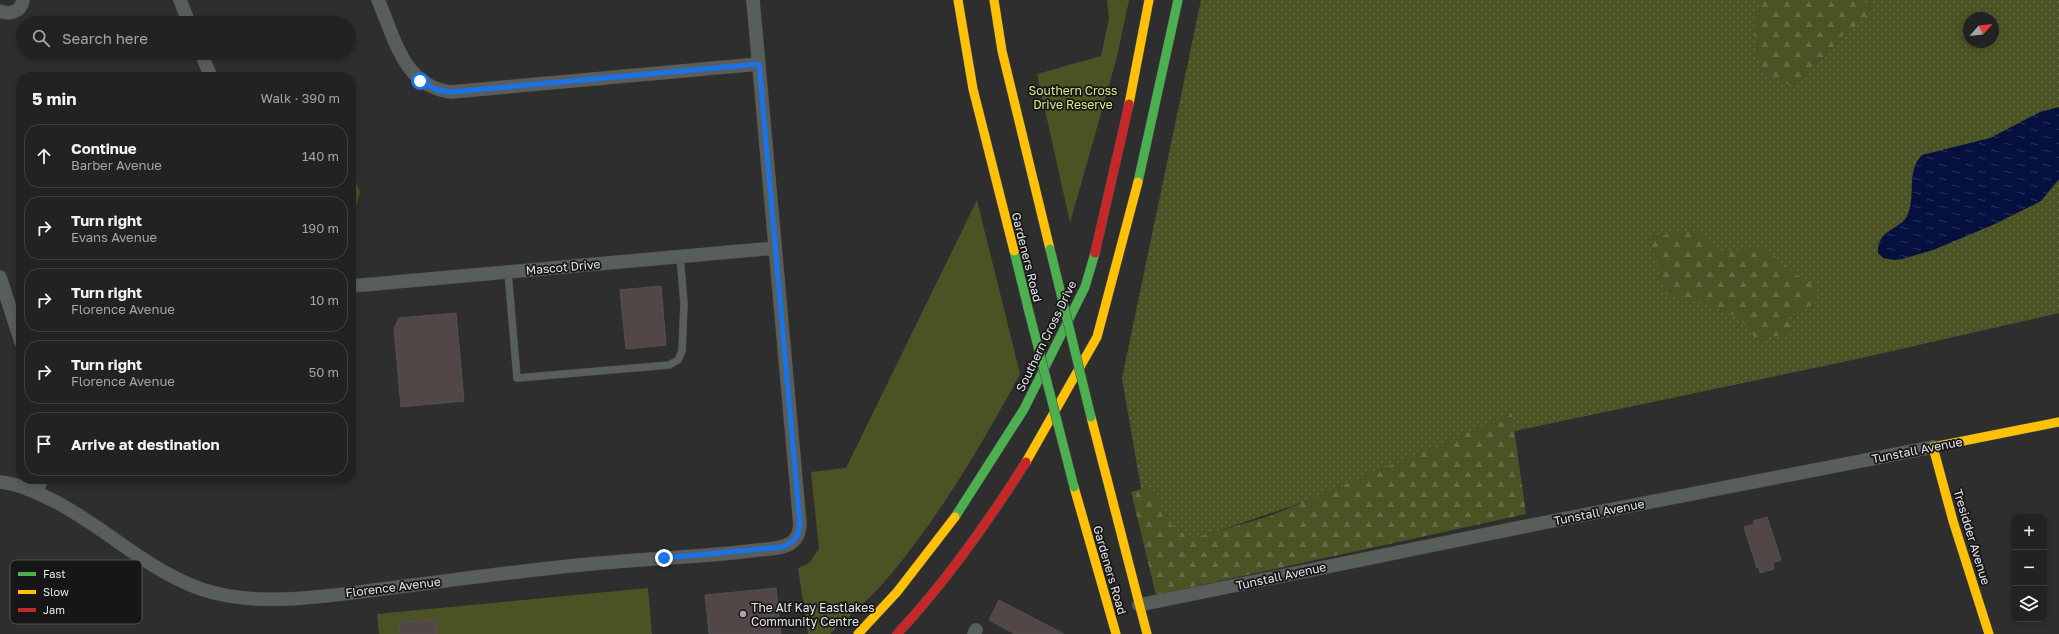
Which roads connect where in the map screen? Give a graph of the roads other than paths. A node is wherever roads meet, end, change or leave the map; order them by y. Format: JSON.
{"nodes":[{"id":1,"x":23,"y":0,"type":"edge"},
{"id":2,"x":180,"y":0,"type":"edge"},
{"id":3,"x":378,"y":0,"type":"edge"},
{"id":4,"x":753,"y":0,"type":"edge"},
{"id":5,"x":958,"y":0,"type":"edge"},
{"id":6,"x":994,"y":0,"type":"edge"},
{"id":7,"x":1149,"y":0,"type":"edge"},
{"id":8,"x":1178,"y":0,"type":"edge"},
{"id":9,"x":0,"y":11,"type":"edge"},
{"id":10,"x":186,"y":16,"type":"edge"},
{"id":11,"x":204,"y":60,"type":"edge"},
{"id":12,"x":759,"y":64,"type":"junction"},
{"id":13,"x":209,"y":72,"type":"edge"},
{"id":14,"x":775,"y":248,"type":"junction"},
{"id":15,"x":680,"y":256,"type":"junction"},
{"id":16,"x":508,"y":272,"type":"junction"},
{"id":17,"x":0,"y":277,"type":"edge"},
{"id":18,"x":356,"y":286,"type":"edge"},
{"id":19,"x":16,"y":327,"type":"edge"},
{"id":20,"x":2059,"y":422,"type":"edge"},
{"id":21,"x":1933,"y":447,"type":"junction"},
{"id":22,"x":0,"y":482,"type":"edge"},
{"id":23,"x":40,"y":484,"type":"edge"},
{"id":24,"x":36,"y":492,"type":"junction"},
{"id":25,"x":1139,"y":605,"type":"junction"},
{"id":26,"x":858,"y":634,"type":"edge"},
{"id":27,"x":897,"y":634,"type":"edge"},
{"id":28,"x":1116,"y":634,"type":"edge"},
{"id":29,"x":1148,"y":634,"type":"edge"},
{"id":30,"x":1989,"y":634,"type":"edge"}],
"edges":[{"from":1,"to":9,"type":"street"},
{"from":2,"to":10,"type":"street"},
{"from":3,"to":12,"type":"street"},
{"from":4,"to":12,"type":"street"},
{"from":5,"to":28,"type":"main road","name":"Gardeners Road","bridge":true},
{"from":6,"to":25,"type":"main road","name":"Gardeners Road","bridge":true},
{"from":7,"to":26,"type":"main road","name":"Southern Cross Drive"},
{"from":8,"to":27,"type":"main road"},
{"from":11,"to":13,"type":"street"},
{"from":12,"to":14,"type":"street"},
{"from":14,"to":15,"type":"street","name":"Mascot Drive"},
{"from":14,"to":24,"type":"street","name":"Florence Avenue"},
{"from":15,"to":16,"type":"street","name":"Mascot Drive"},
{"from":15,"to":16,"type":"lane"},
{"from":16,"to":18,"type":"street","name":"Mascot Drive"},
{"from":17,"to":19,"type":"street"},
{"from":20,"to":21,"type":"main road","name":"Tunstall Avenue"},
{"from":21,"to":25,"type":"street","name":"Tunstall Avenue"},
{"from":21,"to":30,"type":"main road","name":"Tresidder Avenue"},
{"from":22,"to":24,"type":"street","name":"Florence Avenue"},
{"from":23,"to":24,"type":"street"},
{"from":25,"to":29,"type":"main road","name":"Gardeners Road"}]}
